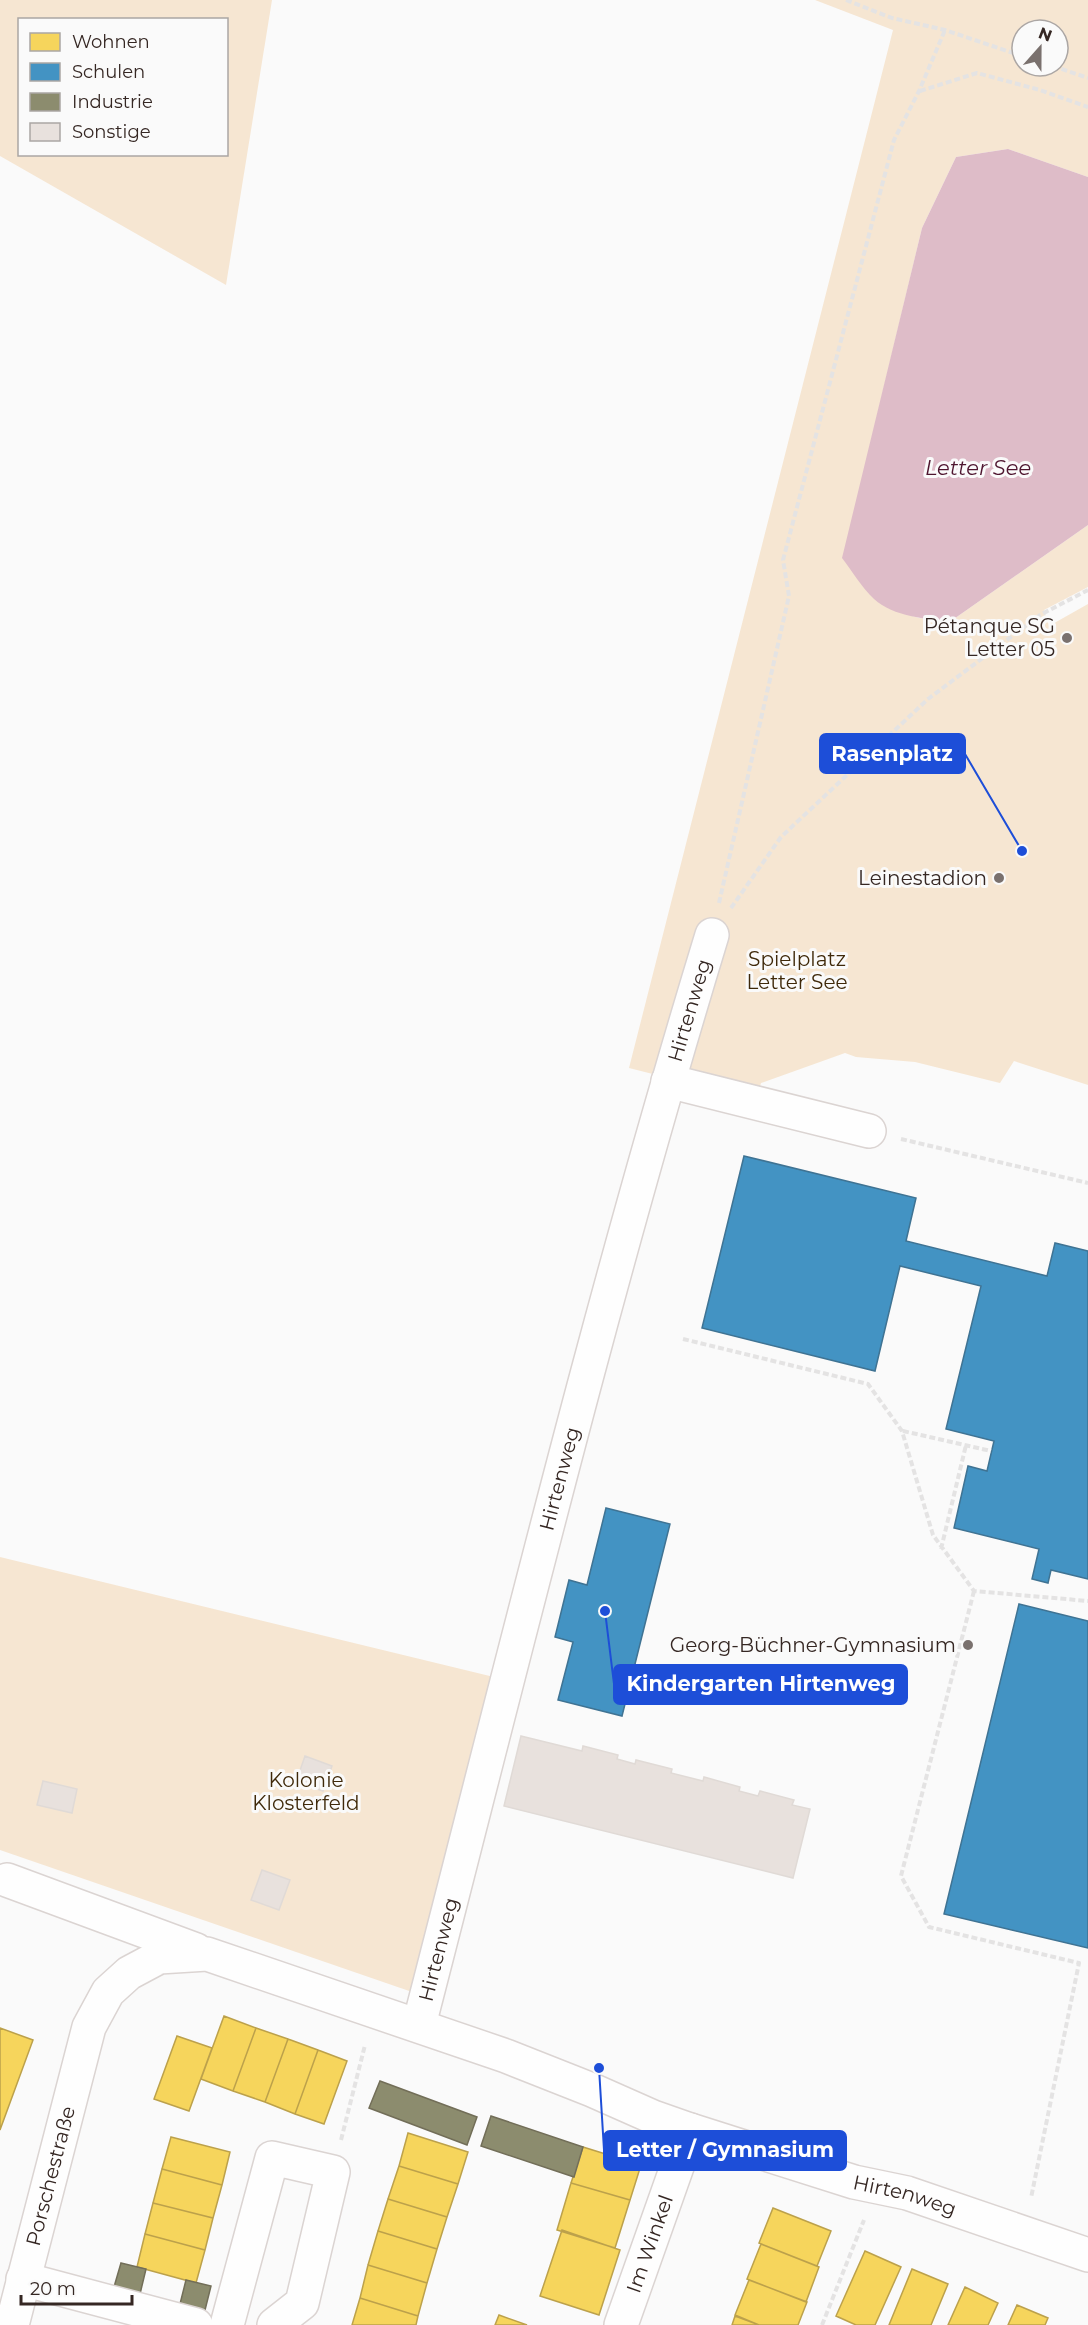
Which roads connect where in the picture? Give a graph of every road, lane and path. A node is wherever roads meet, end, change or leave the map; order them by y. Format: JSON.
{"nodes":[{"id":1,"x":846,"y":0,"type":"edge"},
{"id":2,"x":945,"y":30,"type":"junction"},
{"id":3,"x":1010,"y":52,"type":"edge"},
{"id":4,"x":1070,"y":72,"type":"edge"},
{"id":5,"x":1088,"y":78,"type":"edge"},
{"id":6,"x":919,"y":91,"type":"junction"},
{"id":7,"x":1088,"y":106,"type":"edge"},
{"id":8,"x":1088,"y":590,"type":"edge"},
{"id":9,"x":712,"y":935,"type":"junction"},
{"id":10,"x":668,"y":1081,"type":"junction"},
{"id":11,"x":869,"y":1131,"type":"joint"},
{"id":12,"x":1088,"y":1183,"type":"edge"},
{"id":13,"x":683,"y":1339,"type":"dead end"},
{"id":14,"x":902,"y":1431,"type":"junction"},
{"id":15,"x":966,"y":1445,"type":"junction"},
{"id":16,"x":991,"y":1451,"type":"dead end"},
{"id":17,"x":941,"y":1548,"type":"junction"},
{"id":18,"x":974,"y":1591,"type":"junction"},
{"id":19,"x":1088,"y":1601,"type":"edge"},
{"id":20,"x":6,"y":1880,"type":"dead end"},
{"id":21,"x":207,"y":1954,"type":"junction"},
{"id":22,"x":374,"y":2010,"type":"junction"},
{"id":23,"x":419,"y":2025,"type":"junction"},
{"id":24,"x":89,"y":2027,"type":"joint"},
{"id":25,"x":690,"y":2130,"type":"junction"},
{"id":26,"x":333,"y":2172,"type":"junction"},
{"id":27,"x":877,"y":2188,"type":"junction"},
{"id":28,"x":1024,"y":2234,"type":"junction"},
{"id":29,"x":1088,"y":2255,"type":"edge"},
{"id":30,"x":23,"y":2279,"type":"junction"},
{"id":31,"x":12,"y":2325,"type":"edge"},
{"id":32,"x":196,"y":2325,"type":"edge"},
{"id":33,"x":227,"y":2325,"type":"edge"},
{"id":34,"x":274,"y":2325,"type":"edge"},
{"id":35,"x":621,"y":2325,"type":"edge"},
{"id":36,"x":822,"y":2325,"type":"edge"}],
"edges":[{"from":1,"to":2,"type":"path"},
{"from":2,"to":3,"type":"path"},
{"from":2,"to":6,"type":"path"},
{"from":4,"to":5,"type":"path"},
{"from":6,"to":7,"type":"path"},
{"from":6,"to":9,"type":"path"},
{"from":8,"to":9,"type":"path"},
{"from":9,"to":10,"type":"street","name":"Hirtenweg"},
{"from":10,"to":11,"type":"street"},
{"from":10,"to":23,"type":"street","name":"Hirtenweg"},
{"from":11,"to":12,"type":"path"},
{"from":13,"to":14,"type":"path"},
{"from":14,"to":15,"type":"path"},
{"from":14,"to":17,"type":"path"},
{"from":15,"to":16,"type":"path"},
{"from":15,"to":17,"type":"path"},
{"from":17,"to":18,"type":"path"},
{"from":18,"to":19,"type":"path"},
{"from":18,"to":28,"type":"path"},
{"from":20,"to":21,"type":"street","name":"Hirtenweg"},
{"from":21,"to":22,"type":"street","name":"Hirtenweg"},
{"from":21,"to":24,"type":"street","name":"Hirtenweg"},
{"from":22,"to":23,"type":"street","name":"Hirtenweg"},
{"from":22,"to":26,"type":"path"},
{"from":23,"to":25,"type":"street","name":"Hirtenweg"},
{"from":24,"to":30,"type":"street","name":"Porschestraße"},
{"from":25,"to":27,"type":"street","name":"Hirtenweg"},
{"from":25,"to":35,"type":"street","name":"Im Winkel"},
{"from":26,"to":33,"type":"street"},
{"from":26,"to":34,"type":"street"},
{"from":27,"to":28,"type":"street","name":"Hirtenweg"},
{"from":27,"to":36,"type":"path"},
{"from":28,"to":29,"type":"street","name":"Hirtenweg"},
{"from":30,"to":31,"type":"street","name":"Porschestraße"},
{"from":30,"to":32,"type":"street"}]}
